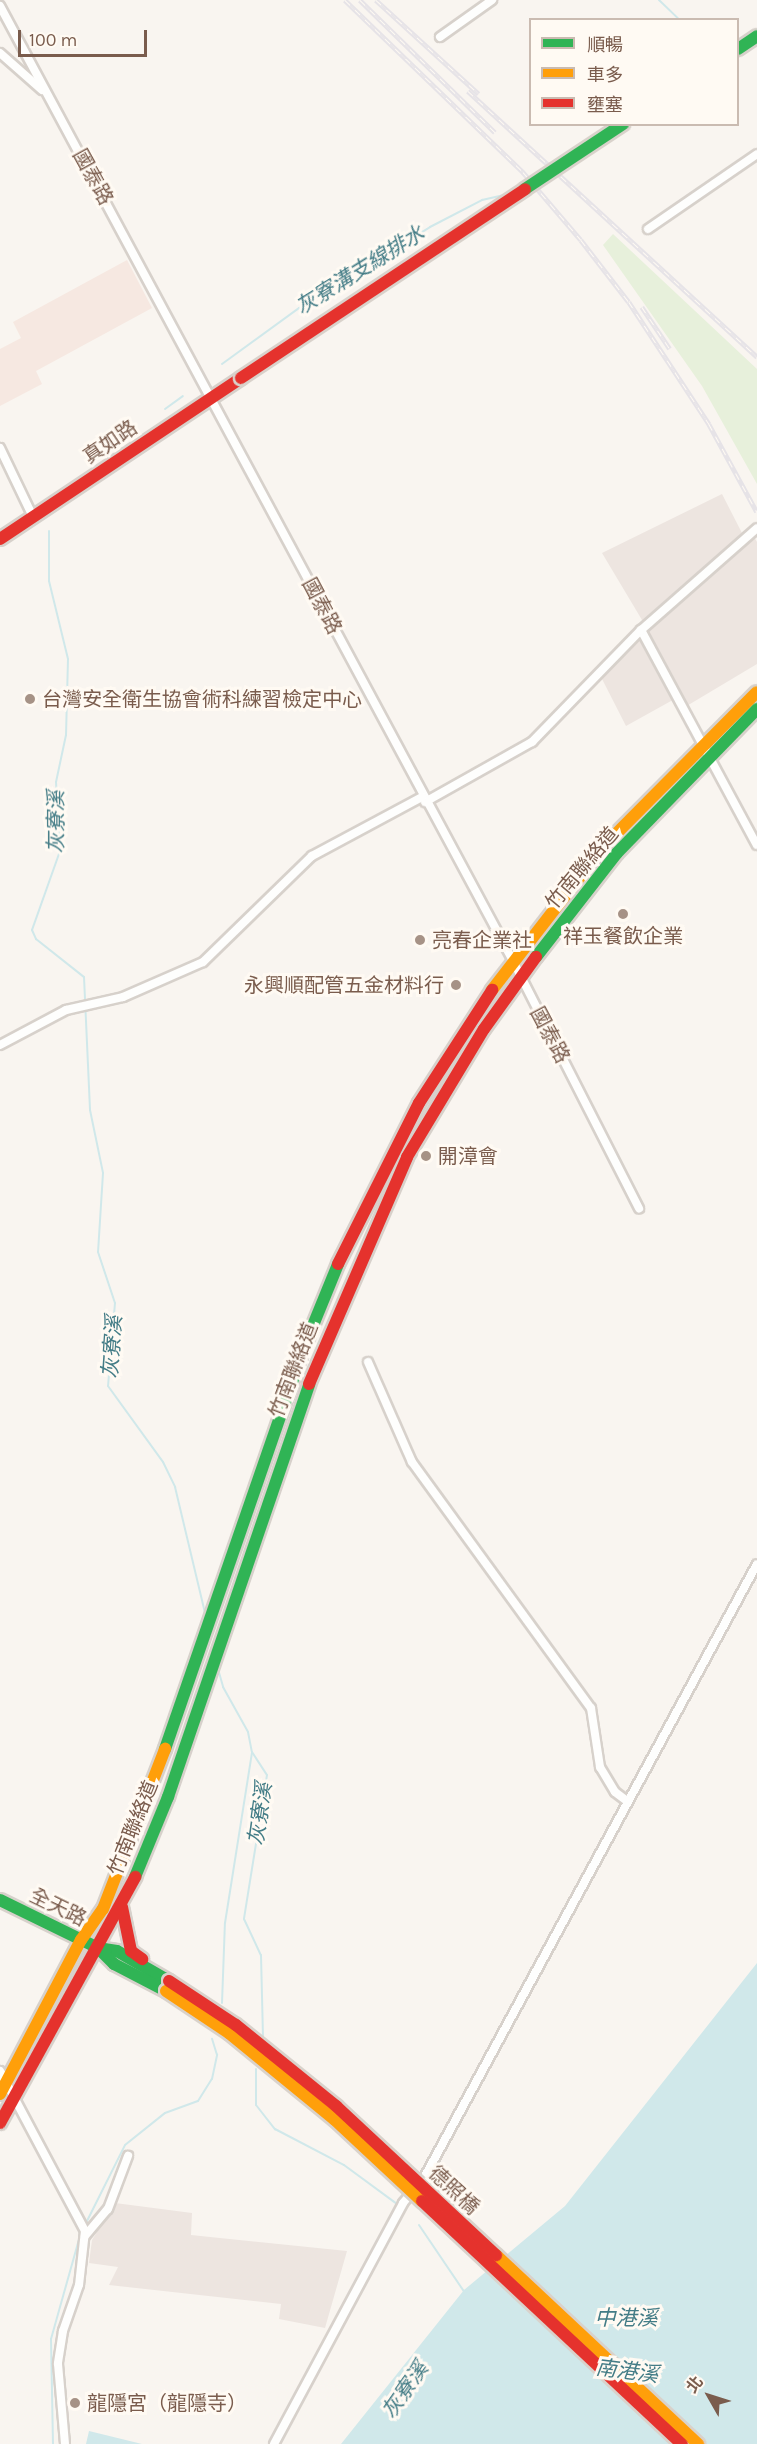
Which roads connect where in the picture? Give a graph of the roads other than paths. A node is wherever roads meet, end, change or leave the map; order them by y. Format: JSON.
{"nodes":[{"id":1,"x":492,"y":0,"type":"edge"},
{"id":2,"x":0,"y":6,"type":"edge"},
{"id":3,"x":757,"y":36,"type":"edge"},
{"id":4,"x":440,"y":37,"type":"dead end"},
{"id":5,"x":739,"y":47,"type":"edge"},
{"id":6,"x":0,"y":52,"type":"edge"},
{"id":7,"x":46,"y":94,"type":"junction"},
{"id":8,"x":620,"y":126,"type":"edge"},
{"id":9,"x":757,"y":154,"type":"edge"},
{"id":10,"x":648,"y":229,"type":"dead end"},
{"id":11,"x":212,"y":398,"type":"junction"},
{"id":12,"x":0,"y":448,"type":"edge"},
{"id":13,"x":33,"y":517,"type":"junction"},
{"id":14,"x":757,"y":528,"type":"edge"},
{"id":15,"x":0,"y":539,"type":"edge"},
{"id":16,"x":640,"y":630,"type":"junction"},
{"id":17,"x":757,"y":692,"type":"edge"},
{"id":18,"x":757,"y":709,"type":"edge"},
{"id":19,"x":701,"y":744,"type":"junction"},
{"id":20,"x":709,"y":756,"type":"junction"},
{"id":21,"x":424,"y":799,"type":"junction"},
{"id":22,"x":757,"y":845,"type":"edge"},
{"id":23,"x":512,"y":959,"type":"junction"},
{"id":24,"x":519,"y":978,"type":"junction"},
{"id":25,"x":0,"y":1045,"type":"edge"},
{"id":26,"x":639,"y":1208,"type":"dead end"},
{"id":27,"x":368,"y":1362,"type":"dead end"},
{"id":28,"x":757,"y":1564,"type":"edge"},
{"id":29,"x":627,"y":1801,"type":"junction"},
{"id":30,"x":0,"y":1900,"type":"edge"},
{"id":31,"x":122,"y":1907,"type":"junction"},
{"id":32,"x":81,"y":1940,"type":"junction"},
{"id":33,"x":98,"y":1948,"type":"junction"},
{"id":34,"x":167,"y":1986,"type":"junction"},
{"id":35,"x":0,"y":2071,"type":"edge"},
{"id":36,"x":3,"y":2089,"type":"edge"},
{"id":37,"x":17,"y":2097,"type":"junction"},
{"id":38,"x":0,"y":2123,"type":"edge"},
{"id":39,"x":128,"y":2156,"type":"dead end"},
{"id":40,"x":84,"y":2230,"type":"junction"},
{"id":41,"x":65,"y":2444,"type":"edge"},
{"id":42,"x":273,"y":2444,"type":"edge"},
{"id":43,"x":682,"y":2444,"type":"edge"},
{"id":44,"x":698,"y":2444,"type":"edge"}],
"edges":[{"from":1,"to":4,"type":"street"},
{"from":2,"to":7,"type":"street","name":"國泰路"},
{"from":3,"to":5,"type":"main road"},
{"from":6,"to":7,"type":"street"},
{"from":7,"to":11,"type":"street","name":"國泰路"},
{"from":8,"to":11,"type":"main road","name":"真如路","bridge":true},
{"from":9,"to":10,"type":"street"},
{"from":11,"to":13,"type":"main road","name":"真如路"},
{"from":11,"to":21,"type":"street","name":"國泰路"},
{"from":12,"to":13,"type":"street"},
{"from":13,"to":15,"type":"main road","name":"真如路"},
{"from":14,"to":16,"type":"street"},
{"from":16,"to":19,"type":"street"},
{"from":16,"to":21,"type":"street"},
{"from":17,"to":19,"type":"main road","name":"竹南聯絡道"},
{"from":18,"to":20,"type":"main road","name":"竹南聯絡道"},
{"from":19,"to":20,"type":"street"},
{"from":19,"to":23,"type":"main road","name":"竹南聯絡道"},
{"from":20,"to":22,"type":"street"},
{"from":20,"to":24,"type":"main road","name":"竹南聯絡道"},
{"from":21,"to":23,"type":"street","name":"國泰路"},
{"from":21,"to":25,"type":"street"},
{"from":23,"to":24,"type":"street","name":"國泰路"},
{"from":23,"to":32,"type":"main road","name":"竹南聯絡道"},
{"from":24,"to":26,"type":"street","name":"國泰路"},
{"from":24,"to":31,"type":"main road","name":"竹南聯絡道"},
{"from":27,"to":29,"type":"street"},
{"from":28,"to":29,"type":"street"},
{"from":29,"to":42,"type":"street"},
{"from":30,"to":32,"type":"main road","name":"全天路"},
{"from":31,"to":33,"type":"main road","name":"竹南聯絡道"},
{"from":31,"to":34,"type":"main road"},
{"from":32,"to":33,"type":"main road","name":"全天路"},
{"from":32,"to":36,"type":"main road","name":"竹南聯絡道"},
{"from":33,"to":34,"type":"main road","name":"全天路"},
{"from":33,"to":37,"type":"main road","name":"竹南聯絡道"},
{"from":34,"to":43,"type":"main road","name":"德照橋","bridge":true},
{"from":34,"to":44,"type":"main road","name":"德照橋","bridge":true},
{"from":35,"to":36,"type":"street"},
{"from":36,"to":37,"type":"street"},
{"from":37,"to":38,"type":"main road","name":"竹南聯絡道"},
{"from":37,"to":40,"type":"street"},
{"from":39,"to":40,"type":"street"},
{"from":40,"to":41,"type":"street"}]}
